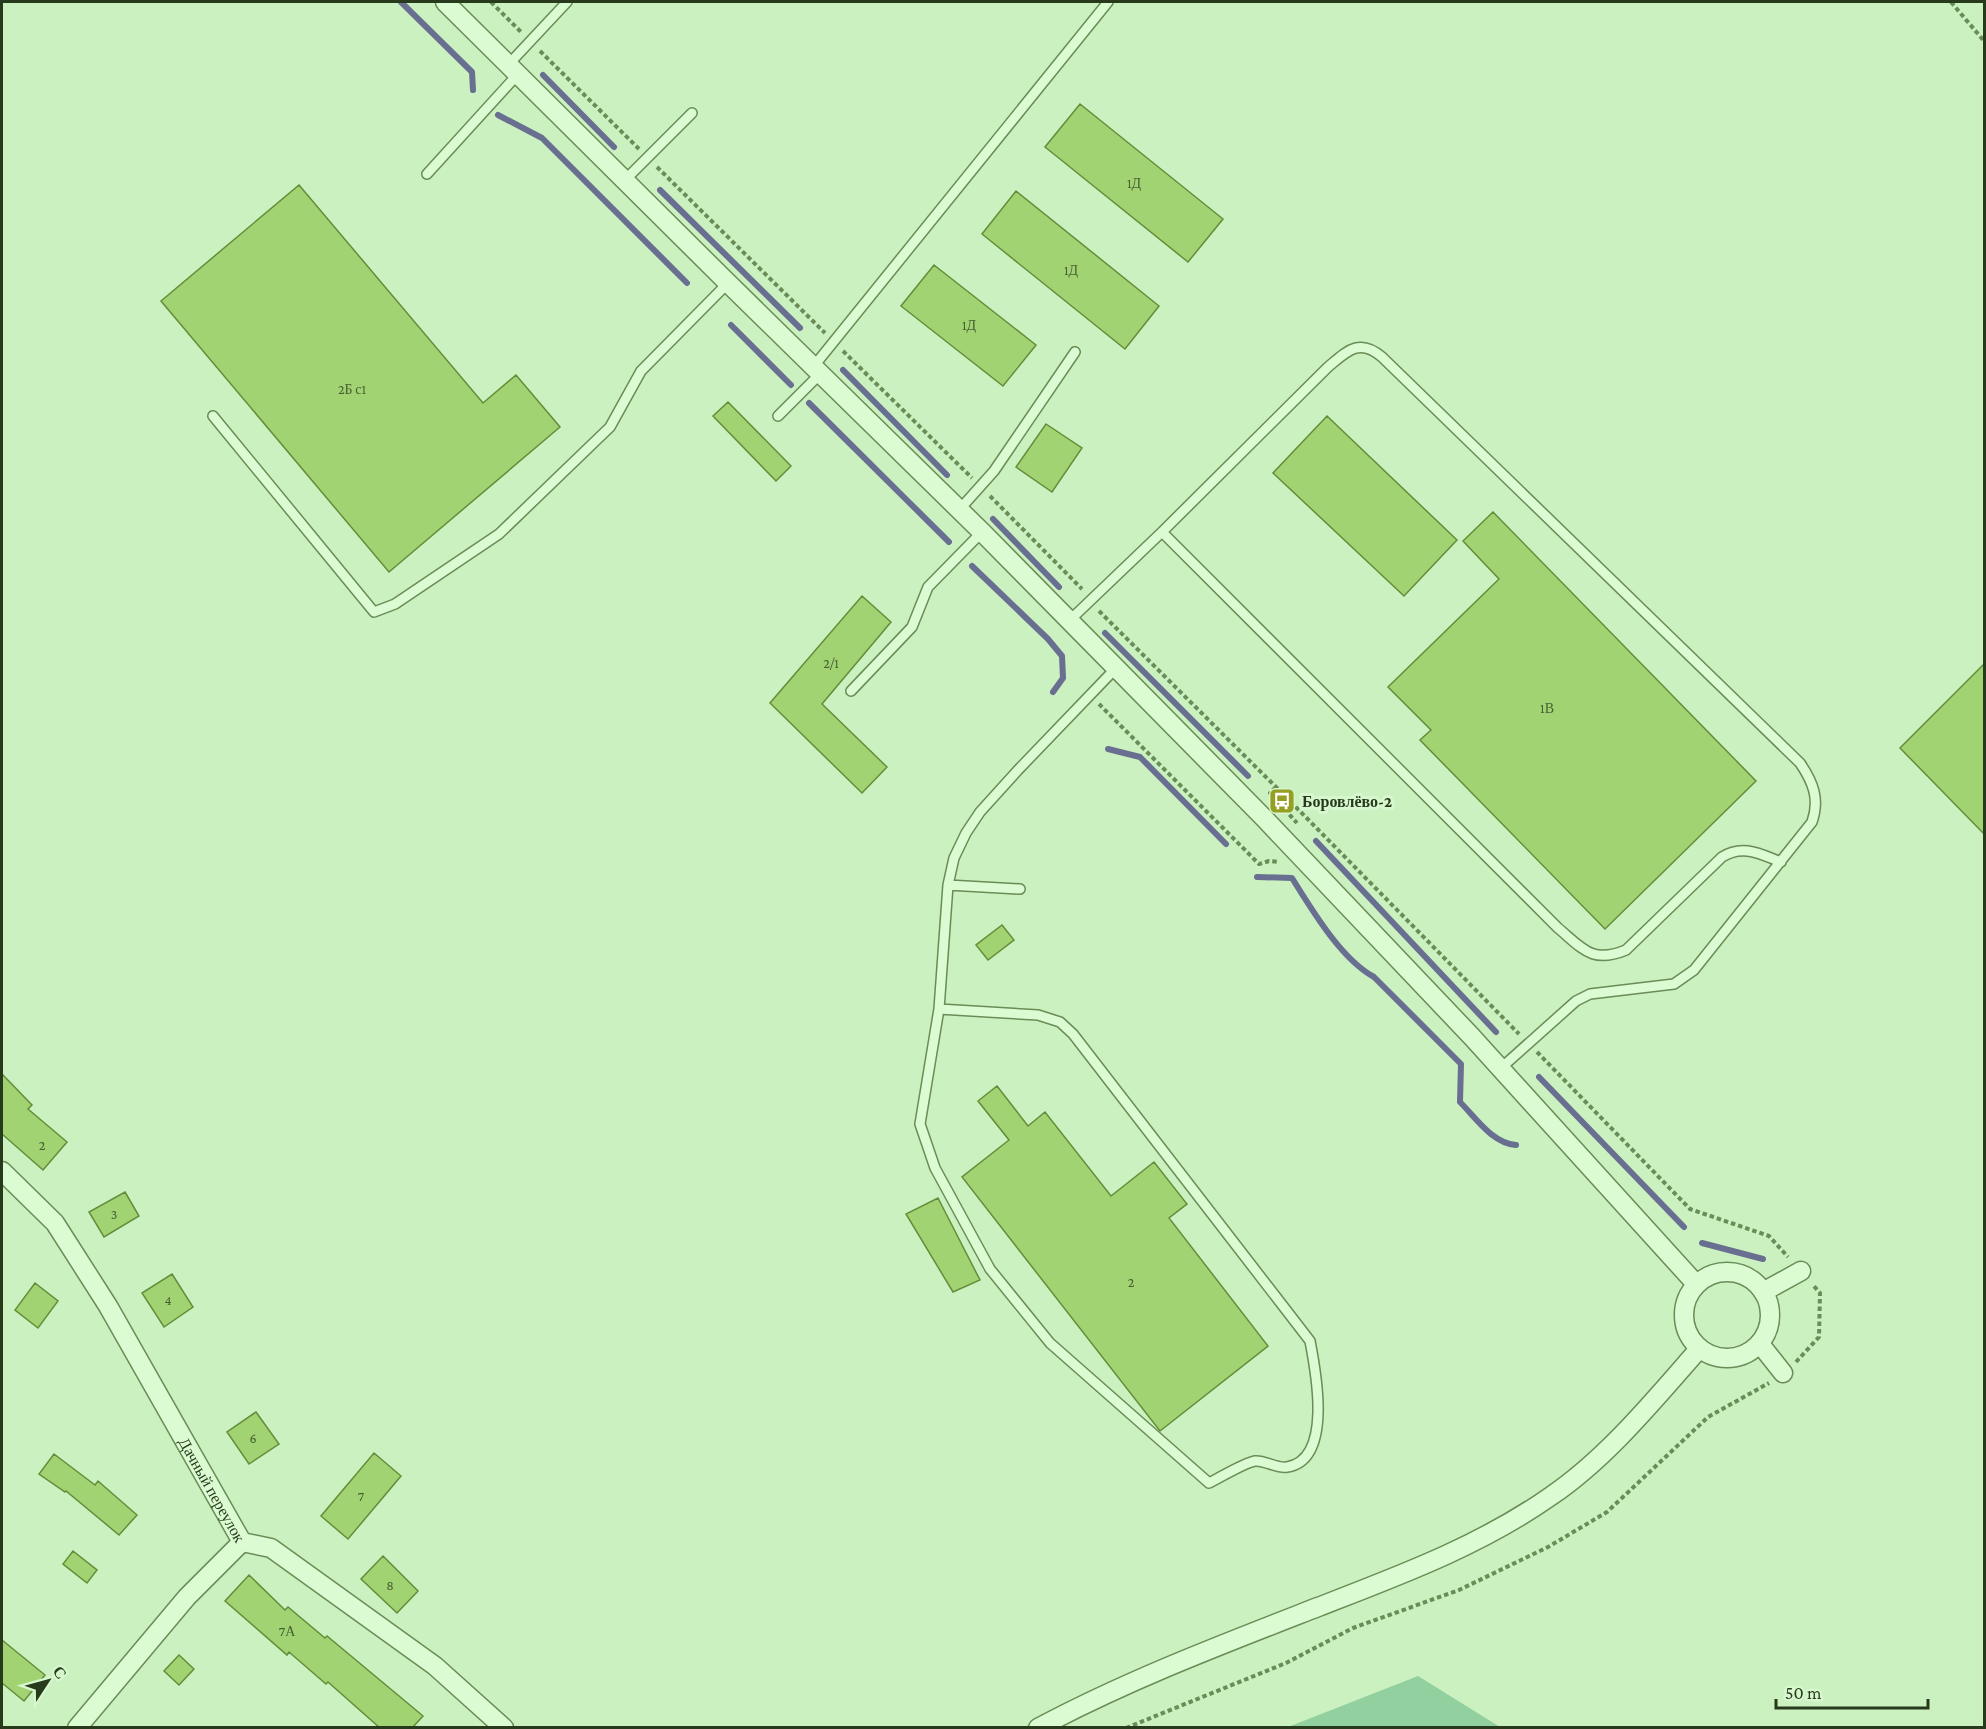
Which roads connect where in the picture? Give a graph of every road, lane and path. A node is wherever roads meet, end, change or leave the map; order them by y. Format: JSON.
{"nodes":[{"id":1,"x":445,"y":2,"type":"edge"},
{"id":2,"x":491,"y":2,"type":"edge"},
{"id":3,"x":1108,"y":2,"type":"edge"},
{"id":4,"x":1951,"y":2,"type":"edge"},
{"id":5,"x":562,"y":3,"type":"edge"},
{"id":6,"x":530,"y":40,"type":"junction"},
{"id":7,"x":1984,"y":40,"type":"edge"},
{"id":8,"x":513,"y":69,"type":"junction"},
{"id":9,"x":692,"y":113,"type":"dead end"},
{"id":10,"x":648,"y":157,"type":"junction"},
{"id":11,"x":427,"y":174,"type":"dead end"},
{"id":12,"x":624,"y":181,"type":"junction"},
{"id":13,"x":728,"y":283,"type":"junction"},
{"id":14,"x":833,"y":341,"type":"junction"},
{"id":15,"x":1075,"y":351,"type":"dead end"},
{"id":16,"x":818,"y":369,"type":"junction"},
{"id":17,"x":213,"y":416,"type":"dead end"},
{"id":18,"x":778,"y":416,"type":"dead end"},
{"id":19,"x":981,"y":486,"type":"junction"},
{"id":20,"x":960,"y":509,"type":"junction"},
{"id":21,"x":982,"y":532,"type":"junction"},
{"id":22,"x":1162,"y":532,"type":"junction"},
{"id":23,"x":1089,"y":601,"type":"junction"},
{"id":24,"x":1069,"y":621,"type":"junction"},
{"id":25,"x":1116,"y":668,"type":"junction"},
{"id":26,"x":851,"y":692,"type":"dead end"},
{"id":27,"x":1090,"y":695,"type":"junction"},
{"id":28,"x":1295,"y":805,"type":"junction"},
{"id":29,"x":1288,"y":812,"type":"dead end"},
{"id":30,"x":1285,"y":862,"type":"dead end"},
{"id":31,"x":1781,"y":862,"type":"junction"},
{"id":32,"x":948,"y":885,"type":"junction"},
{"id":33,"x":1020,"y":889,"type":"dead end"},
{"id":34,"x":939,"y":1009,"type":"junction"},
{"id":35,"x":1528,"y":1044,"type":"junction"},
{"id":36,"x":1501,"y":1068,"type":"junction"},
{"id":37,"x":2,"y":1171,"type":"edge"},
{"id":38,"x":1801,"y":1271,"type":"junction"},
{"id":39,"x":1696,"y":1284,"type":"junction"},
{"id":40,"x":1763,"y":1292,"type":"junction"},
{"id":41,"x":1760,"y":1344,"type":"junction"},
{"id":42,"x":1699,"y":1349,"type":"junction"},
{"id":43,"x":1782,"y":1373,"type":"junction"},
{"id":44,"x":242,"y":1542,"type":"junction"},
{"id":45,"x":77,"y":1728,"type":"edge"},
{"id":46,"x":504,"y":1728,"type":"edge"},
{"id":47,"x":1038,"y":1728,"type":"edge"},
{"id":48,"x":1126,"y":1728,"type":"edge"}],
"edges":[{"from":1,"to":8,"type":"street"},
{"from":2,"to":6,"type":"path"},
{"from":3,"to":14,"type":"lane"},
{"from":4,"to":7,"type":"path"},
{"from":5,"to":6,"type":"lane"},
{"from":6,"to":8,"type":"lane"},
{"from":6,"to":10,"type":"path"},
{"from":8,"to":11,"type":"lane"},
{"from":8,"to":12,"type":"street"},
{"from":9,"to":10,"type":"lane"},
{"from":10,"to":12,"type":"lane"},
{"from":10,"to":14,"type":"path"},
{"from":12,"to":13,"type":"street"},
{"from":13,"to":16,"type":"street"},
{"from":13,"to":17,"type":"lane"},
{"from":14,"to":16,"type":"lane"},
{"from":14,"to":19,"type":"path"},
{"from":15,"to":19,"type":"lane"},
{"from":16,"to":18,"type":"lane"},
{"from":16,"to":20,"type":"street"},
{"from":19,"to":20,"type":"lane"},
{"from":19,"to":23,"type":"path"},
{"from":20,"to":21,"type":"street"},
{"from":21,"to":24,"type":"street"},
{"from":21,"to":26,"type":"lane"},
{"from":22,"to":23,"type":"lane"},
{"from":22,"to":31,"type":"lane"},
{"from":22,"to":31,"type":"lane"},
{"from":23,"to":24,"type":"lane"},
{"from":23,"to":28,"type":"path"},
{"from":24,"to":25,"type":"street"},
{"from":25,"to":27,"type":"lane"},
{"from":25,"to":36,"type":"street"},
{"from":27,"to":30,"type":"path"},
{"from":27,"to":32,"type":"lane"},
{"from":28,"to":29,"type":"path"},
{"from":28,"to":35,"type":"path"},
{"from":31,"to":35,"type":"lane"},
{"from":32,"to":33,"type":"lane"},
{"from":32,"to":34,"type":"lane"},
{"from":34,"to":34,"type":"lane"},
{"from":35,"to":36,"type":"lane"},
{"from":35,"to":38,"type":"path"},
{"from":36,"to":39,"type":"street"},
{"from":37,"to":44,"type":"street","name":"Дачный переулок"},
{"from":38,"to":40,"type":"street"},
{"from":38,"to":43,"type":"path"},
{"from":39,"to":40,"type":"street"},
{"from":39,"to":42,"type":"street"},
{"from":40,"to":41,"type":"street"},
{"from":41,"to":42,"type":"street"},
{"from":41,"to":43,"type":"street"},
{"from":42,"to":47,"type":"street"},
{"from":43,"to":48,"type":"path"},
{"from":44,"to":45,"type":"street"},
{"from":44,"to":46,"type":"street","name":"Дачный переулок"}]}
